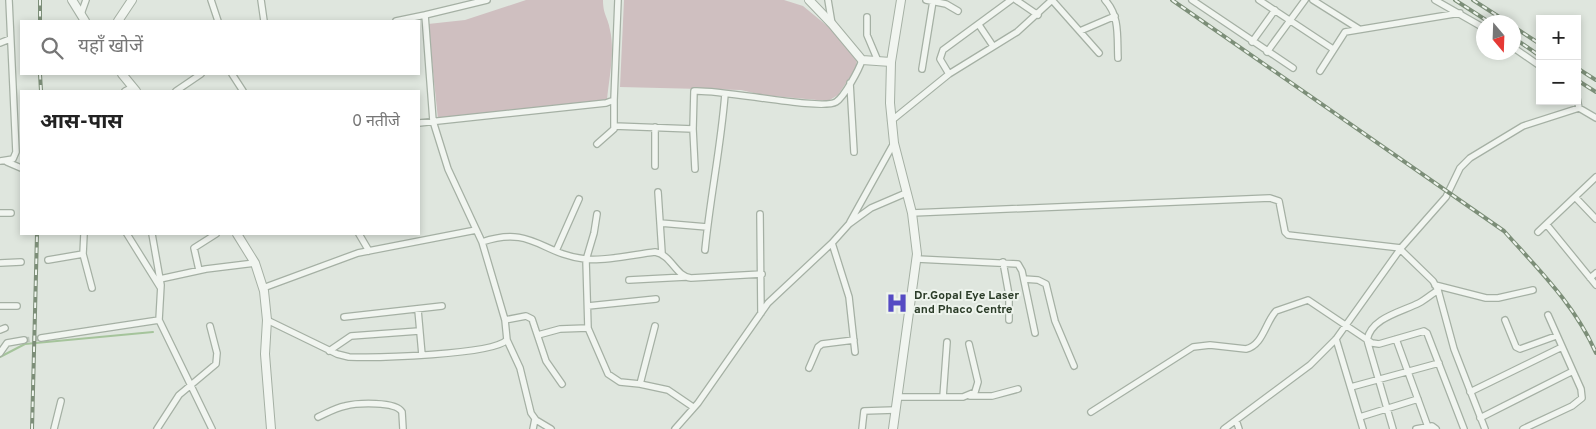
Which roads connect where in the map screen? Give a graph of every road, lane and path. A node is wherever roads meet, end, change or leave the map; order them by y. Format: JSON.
{"nodes":[{"id":1,"x":9,"y":0,"type":"edge"},
{"id":2,"x":72,"y":0,"type":"edge"},
{"id":3,"x":86,"y":0,"type":"edge"},
{"id":4,"x":132,"y":0,"type":"edge"},
{"id":5,"x":210,"y":0,"type":"edge"},
{"id":6,"x":261,"y":0,"type":"edge"},
{"id":7,"x":487,"y":0,"type":"edge"},
{"id":8,"x":618,"y":0,"type":"edge"},
{"id":9,"x":809,"y":0,"type":"edge"},
{"id":10,"x":828,"y":0,"type":"edge"},
{"id":11,"x":901,"y":0,"type":"edge"},
{"id":12,"x":1011,"y":0,"type":"edge"},
{"id":13,"x":1016,"y":0,"type":"edge"},
{"id":14,"x":1052,"y":0,"type":"edge"},
{"id":15,"x":1105,"y":0,"type":"edge"},
{"id":16,"x":1192,"y":0,"type":"edge"},
{"id":17,"x":1259,"y":0,"type":"edge"},
{"id":18,"x":1305,"y":0,"type":"edge"},
{"id":19,"x":1313,"y":0,"type":"edge"},
{"id":20,"x":1436,"y":0,"type":"edge"},
{"id":21,"x":930,"y":1,"type":"edge"},
{"id":22,"x":474,"y":2,"type":"edge"},
{"id":23,"x":1275,"y":10,"type":"junction"},
{"id":24,"x":958,"y":11,"type":"dead end"},
{"id":25,"x":1460,"y":13,"type":"junction"},
{"id":26,"x":81,"y":14,"type":"junction"},
{"id":27,"x":426,"y":15,"type":"junction"},
{"id":28,"x":1038,"y":15,"type":"junction"},
{"id":29,"x":1115,"y":16,"type":"junction"},
{"id":30,"x":867,"y":17,"type":"dead end"},
{"id":31,"x":84,"y":20,"type":"edge"},
{"id":32,"x":119,"y":20,"type":"edge"},
{"id":33,"x":218,"y":20,"type":"edge"},
{"id":34,"x":264,"y":20,"type":"edge"},
{"id":35,"x":401,"y":20,"type":"edge"},
{"id":36,"x":1290,"y":20,"type":"junction"},
{"id":37,"x":1476,"y":23,"type":"edge"},
{"id":38,"x":832,"y":24,"type":"junction"},
{"id":39,"x":979,"y":25,"type":"junction"},
{"id":40,"x":1359,"y":29,"type":"junction"},
{"id":41,"x":1080,"y":32,"type":"junction"},
{"id":42,"x":10,"y":39,"type":"junction"},
{"id":43,"x":1252,"y":42,"type":"junction"},
{"id":44,"x":0,"y":43,"type":"edge"},
{"id":45,"x":993,"y":46,"type":"junction"},
{"id":46,"x":1334,"y":49,"type":"junction"},
{"id":47,"x":1267,"y":52,"type":"junction"},
{"id":48,"x":1099,"y":53,"type":"dead end"},
{"id":49,"x":1521,"y":53,"type":"edge"},
{"id":50,"x":1118,"y":58,"type":"dead end"},
{"id":51,"x":862,"y":60,"type":"junction"},
{"id":52,"x":878,"y":61,"type":"junction"},
{"id":53,"x":890,"y":62,"type":"junction"},
{"id":54,"x":1536,"y":63,"type":"edge"},
{"id":55,"x":1293,"y":68,"type":"dead end"},
{"id":56,"x":922,"y":69,"type":"dead end"},
{"id":57,"x":1320,"y":71,"type":"dead end"},
{"id":58,"x":949,"y":74,"type":"junction"},
{"id":59,"x":123,"y":75,"type":"edge"},
{"id":60,"x":200,"y":75,"type":"edge"},
{"id":61,"x":233,"y":75,"type":"edge"},
{"id":62,"x":850,"y":81,"type":"junction"},
{"id":63,"x":135,"y":89,"type":"edge"},
{"id":64,"x":177,"y":90,"type":"edge"},
{"id":65,"x":242,"y":90,"type":"edge"},
{"id":66,"x":725,"y":94,"type":"junction"},
{"id":67,"x":614,"y":100,"type":"junction"},
{"id":68,"x":1578,"y":105,"type":"edge"},
{"id":69,"x":1579,"y":108,"type":"junction"},
{"id":70,"x":1596,"y":118,"type":"edge"},
{"id":71,"x":891,"y":120,"type":"junction"},
{"id":72,"x":433,"y":121,"type":"junction"},
{"id":73,"x":420,"y":123,"type":"edge"},
{"id":74,"x":614,"y":126,"type":"junction"},
{"id":75,"x":655,"y":127,"type":"junction"},
{"id":76,"x":693,"y":128,"type":"junction"},
{"id":77,"x":894,"y":143,"type":"junction"},
{"id":78,"x":597,"y":144,"type":"dead end"},
{"id":79,"x":854,"y":152,"type":"dead end"},
{"id":80,"x":0,"y":161,"type":"edge"},
{"id":81,"x":7,"y":162,"type":"junction"},
{"id":82,"x":655,"y":166,"type":"dead end"},
{"id":83,"x":20,"y":168,"type":"edge"},
{"id":84,"x":695,"y":169,"type":"dead end"},
{"id":85,"x":1596,"y":177,"type":"edge"},
{"id":86,"x":658,"y":192,"type":"dead end"},
{"id":87,"x":906,"y":193,"type":"junction"},
{"id":88,"x":1576,"y":198,"type":"junction"},
{"id":89,"x":579,"y":199,"type":"dead end"},
{"id":90,"x":0,"y":213,"type":"edge"},
{"id":91,"x":11,"y":213,"type":"dead end"},
{"id":92,"x":912,"y":213,"type":"junction"},
{"id":93,"x":597,"y":214,"type":"dead end"},
{"id":94,"x":760,"y":214,"type":"dead end"},
{"id":95,"x":1596,"y":219,"type":"edge"},
{"id":96,"x":660,"y":223,"type":"junction"},
{"id":97,"x":849,"y":224,"type":"junction"},
{"id":98,"x":1547,"y":225,"type":"junction"},
{"id":99,"x":707,"y":227,"type":"junction"},
{"id":100,"x":476,"y":230,"type":"junction"},
{"id":101,"x":1538,"y":232,"type":"dead end"},
{"id":102,"x":84,"y":235,"type":"edge"},
{"id":103,"x":127,"y":235,"type":"edge"},
{"id":104,"x":152,"y":235,"type":"edge"},
{"id":105,"x":214,"y":235,"type":"edge"},
{"id":106,"x":238,"y":235,"type":"edge"},
{"id":107,"x":361,"y":235,"type":"edge"},
{"id":108,"x":482,"y":242,"type":"junction"},
{"id":109,"x":832,"y":243,"type":"junction"},
{"id":110,"x":1401,"y":249,"type":"junction"},
{"id":111,"x":705,"y":250,"type":"dead end"},
{"id":112,"x":369,"y":251,"type":"junction"},
{"id":113,"x":556,"y":251,"type":"junction"},
{"id":114,"x":662,"y":253,"type":"junction"},
{"id":115,"x":84,"y":254,"type":"junction"},
{"id":116,"x":917,"y":259,"type":"junction"},
{"id":117,"x":48,"y":260,"type":"dead end"},
{"id":118,"x":586,"y":260,"type":"junction"},
{"id":119,"x":21,"y":262,"type":"dead end"},
{"id":120,"x":1003,"y":262,"type":"junction"},
{"id":121,"x":0,"y":263,"type":"edge"},
{"id":122,"x":255,"y":263,"type":"junction"},
{"id":123,"x":199,"y":270,"type":"junction"},
{"id":124,"x":1596,"y":273,"type":"edge"},
{"id":125,"x":762,"y":274,"type":"junction"},
{"id":126,"x":686,"y":277,"type":"junction"},
{"id":127,"x":1590,"y":278,"type":"junction"},
{"id":128,"x":160,"y":279,"type":"junction"},
{"id":129,"x":1024,"y":279,"type":"junction"},
{"id":130,"x":629,"y":280,"type":"dead end"},
{"id":131,"x":1596,"y":285,"type":"edge"},
{"id":132,"x":1436,"y":287,"type":"junction"},
{"id":133,"x":92,"y":288,"type":"dead end"},
{"id":134,"x":263,"y":288,"type":"junction"},
{"id":135,"x":161,"y":289,"type":"junction"},
{"id":136,"x":1533,"y":290,"type":"dead end"},
{"id":137,"x":656,"y":300,"type":"dead end"},
{"id":138,"x":0,"y":306,"type":"edge"},
{"id":139,"x":17,"y":306,"type":"dead end"},
{"id":140,"x":442,"y":306,"type":"dead end"},
{"id":141,"x":588,"y":306,"type":"junction"},
{"id":142,"x":418,"y":310,"type":"junction"},
{"id":143,"x":761,"y":313,"type":"junction"},
{"id":144,"x":1548,"y":315,"type":"dead end"},
{"id":145,"x":344,"y":317,"type":"dead end"},
{"id":146,"x":159,"y":320,"type":"junction"},
{"id":147,"x":267,"y":320,"type":"junction"},
{"id":148,"x":505,"y":320,"type":"junction"},
{"id":149,"x":1010,"y":320,"type":"dead end"},
{"id":150,"x":1505,"y":320,"type":"dead end"},
{"id":151,"x":210,"y":326,"type":"dead end"},
{"id":152,"x":655,"y":326,"type":"dead end"},
{"id":153,"x":1346,"y":326,"type":"junction"},
{"id":154,"x":588,"y":328,"type":"junction"},
{"id":155,"x":420,"y":331,"type":"junction"},
{"id":156,"x":1035,"y":333,"type":"dead end"},
{"id":157,"x":538,"y":335,"type":"junction"},
{"id":158,"x":1556,"y":336,"type":"junction"},
{"id":159,"x":41,"y":338,"type":"tunnel mouth"},
{"id":160,"x":1336,"y":339,"type":"junction"},
{"id":161,"x":1396,"y":339,"type":"junction"},
{"id":162,"x":24,"y":340,"type":"tunnel mouth"},
{"id":163,"x":507,"y":340,"type":"junction"},
{"id":164,"x":854,"y":340,"type":"junction"},
{"id":165,"x":1368,"y":340,"type":"junction"},
{"id":166,"x":947,"y":342,"type":"dead end"},
{"id":167,"x":969,"y":344,"type":"dead end"},
{"id":168,"x":1562,"y":347,"type":"junction"},
{"id":169,"x":329,"y":351,"type":"junction"},
{"id":170,"x":856,"y":352,"type":"dead end"},
{"id":171,"x":0,"y":353,"type":"edge"},
{"id":172,"x":422,"y":355,"type":"junction"},
{"id":173,"x":1439,"y":363,"type":"junction"},
{"id":174,"x":1074,"y":366,"type":"dead end"},
{"id":175,"x":809,"y":368,"type":"dead end"},
{"id":176,"x":1408,"y":371,"type":"junction"},
{"id":177,"x":1573,"y":371,"type":"junction"},
{"id":178,"x":1379,"y":379,"type":"junction"},
{"id":179,"x":191,"y":384,"type":"junction"},
{"id":180,"x":562,"y":384,"type":"dead end"},
{"id":181,"x":640,"y":384,"type":"junction"},
{"id":182,"x":1351,"y":387,"type":"junction"},
{"id":183,"x":1018,"y":389,"type":"dead end"},
{"id":184,"x":1470,"y":392,"type":"junction"},
{"id":185,"x":968,"y":396,"type":"junction"},
{"id":186,"x":897,"y":397,"type":"junction"},
{"id":187,"x":943,"y":397,"type":"junction"},
{"id":188,"x":1418,"y":399,"type":"junction"},
{"id":189,"x":61,"y":401,"type":"dead end"},
{"id":190,"x":693,"y":407,"type":"junction"},
{"id":191,"x":1387,"y":409,"type":"junction"},
{"id":192,"x":895,"y":410,"type":"junction"},
{"id":193,"x":1091,"y":412,"type":"dead end"},
{"id":194,"x":318,"y":417,"type":"dead end"},
{"id":195,"x":1360,"y":417,"type":"junction"},
{"id":196,"x":1480,"y":418,"type":"junction"},
{"id":197,"x":535,"y":419,"type":"junction"},
{"id":198,"x":1236,"y":420,"type":"junction"},
{"id":199,"x":1428,"y":427,"type":"junction"},
{"id":200,"x":54,"y":429,"type":"edge"},
{"id":201,"x":157,"y":429,"type":"edge"},
{"id":202,"x":212,"y":429,"type":"edge"},
{"id":203,"x":271,"y":429,"type":"edge"},
{"id":204,"x":403,"y":429,"type":"edge"},
{"id":205,"x":533,"y":429,"type":"edge"},
{"id":206,"x":551,"y":429,"type":"edge"},
{"id":207,"x":675,"y":429,"type":"edge"},
{"id":208,"x":862,"y":429,"type":"edge"},
{"id":209,"x":893,"y":429,"type":"edge"},
{"id":210,"x":1224,"y":429,"type":"edge"},
{"id":211,"x":1238,"y":429,"type":"edge"},
{"id":212,"x":1363,"y":429,"type":"edge"},
{"id":213,"x":1393,"y":429,"type":"edge"},
{"id":214,"x":1416,"y":429,"type":"edge"},
{"id":215,"x":1436,"y":429,"type":"edge"},
{"id":216,"x":1464,"y":429,"type":"edge"},
{"id":217,"x":1485,"y":429,"type":"edge"},
{"id":218,"x":1522,"y":429,"type":"edge"}],
"edges":[{"from":1,"to":42,"type":"street"},
{"from":2,"to":26,"type":"street"},
{"from":3,"to":26,"type":"street"},
{"from":4,"to":32,"type":"street"},
{"from":5,"to":33,"type":"street"},
{"from":6,"to":34,"type":"street"},
{"from":7,"to":22,"type":"street"},
{"from":8,"to":67,"type":"street"},
{"from":9,"to":38,"type":"street"},
{"from":10,"to":38,"type":"street"},
{"from":11,"to":53,"type":"street"},
{"from":12,"to":39,"type":"street"},
{"from":13,"to":28,"type":"street"},
{"from":14,"to":28,"type":"street"},
{"from":14,"to":41,"type":"street"},
{"from":15,"to":29,"type":"street"},
{"from":16,"to":43,"type":"street"},
{"from":17,"to":23,"type":"street"},
{"from":18,"to":36,"type":"street"},
{"from":19,"to":40,"type":"street"},
{"from":20,"to":25,"type":"street"},
{"from":21,"to":24,"type":"street"},
{"from":21,"to":56,"type":"street"},
{"from":22,"to":27,"type":"street"},
{"from":23,"to":36,"type":"street"},
{"from":23,"to":43,"type":"street"},
{"from":25,"to":37,"type":"street"},
{"from":25,"to":40,"type":"street"},
{"from":26,"to":31,"type":"street"},
{"from":27,"to":35,"type":"street"},
{"from":27,"to":72,"type":"street"},
{"from":28,"to":45,"type":"street"},
{"from":29,"to":41,"type":"street"},
{"from":29,"to":50,"type":"street"},
{"from":30,"to":52,"type":"street"},
{"from":36,"to":46,"type":"street"},
{"from":36,"to":47,"type":"street"},
{"from":38,"to":51,"type":"street"},
{"from":39,"to":45,"type":"street"},
{"from":39,"to":58,"type":"street"},
{"from":40,"to":46,"type":"street"},
{"from":41,"to":48,"type":"street"},
{"from":42,"to":44,"type":"street"},
{"from":42,"to":81,"type":"street"},
{"from":43,"to":47,"type":"street"},
{"from":45,"to":58,"type":"street"},
{"from":46,"to":57,"type":"street"},
{"from":47,"to":55,"type":"street"},
{"from":49,"to":54,"type":"street"},
{"from":51,"to":52,"type":"street"},
{"from":51,"to":62,"type":"street"},
{"from":52,"to":53,"type":"street"},
{"from":53,"to":71,"type":"street"},
{"from":58,"to":71,"type":"street"},
{"from":59,"to":63,"type":"street"},
{"from":60,"to":64,"type":"street"},
{"from":61,"to":65,"type":"street"},
{"from":62,"to":66,"type":"street"},
{"from":62,"to":79,"type":"street"},
{"from":66,"to":76,"type":"street"},
{"from":66,"to":99,"type":"street"},
{"from":67,"to":72,"type":"street"},
{"from":67,"to":74,"type":"street"},
{"from":68,"to":69,"type":"street"},
{"from":69,"to":70,"type":"street"},
{"from":69,"to":110,"type":"street"},
{"from":71,"to":77,"type":"street"},
{"from":72,"to":73,"type":"street"},
{"from":72,"to":100,"type":"street"},
{"from":74,"to":75,"type":"street"},
{"from":74,"to":78,"type":"street"},
{"from":75,"to":76,"type":"street"},
{"from":75,"to":82,"type":"street"},
{"from":76,"to":84,"type":"street"},
{"from":77,"to":87,"type":"street"},
{"from":77,"to":97,"type":"street"},
{"from":80,"to":81,"type":"street"},
{"from":81,"to":83,"type":"street"},
{"from":85,"to":88,"type":"street"},
{"from":86,"to":96,"type":"street"},
{"from":87,"to":92,"type":"street"},
{"from":87,"to":97,"type":"street"},
{"from":88,"to":95,"type":"street"},
{"from":88,"to":98,"type":"street"},
{"from":89,"to":113,"type":"street"},
{"from":90,"to":91,"type":"street"},
{"from":92,"to":110,"type":"street"},
{"from":92,"to":116,"type":"street"},
{"from":93,"to":118,"type":"street"},
{"from":94,"to":125,"type":"street"},
{"from":96,"to":99,"type":"street"},
{"from":96,"to":114,"type":"street"},
{"from":97,"to":109,"type":"street"},
{"from":98,"to":101,"type":"street"},
{"from":98,"to":127,"type":"street"},
{"from":99,"to":111,"type":"street"},
{"from":100,"to":108,"type":"street"},
{"from":100,"to":112,"type":"street"},
{"from":102,"to":115,"type":"street"},
{"from":103,"to":135,"type":"street"},
{"from":104,"to":128,"type":"street"},
{"from":105,"to":123,"type":"street"},
{"from":106,"to":122,"type":"street"},
{"from":107,"to":112,"type":"street"},
{"from":108,"to":113,"type":"street"},
{"from":108,"to":148,"type":"street"},
{"from":109,"to":143,"type":"street"},
{"from":109,"to":164,"type":"street"},
{"from":110,"to":132,"type":"street"},
{"from":110,"to":153,"type":"street"},
{"from":112,"to":134,"type":"street"},
{"from":113,"to":118,"type":"street"},
{"from":114,"to":118,"type":"street"},
{"from":114,"to":126,"type":"street"},
{"from":115,"to":117,"type":"street"},
{"from":115,"to":133,"type":"street"},
{"from":116,"to":120,"type":"street"},
{"from":116,"to":186,"type":"street"},
{"from":118,"to":141,"type":"street"},
{"from":119,"to":121,"type":"street"},
{"from":120,"to":129,"type":"street"},
{"from":120,"to":149,"type":"street"},
{"from":122,"to":123,"type":"street"},
{"from":122,"to":134,"type":"street"},
{"from":123,"to":128,"type":"street"},
{"from":124,"to":127,"type":"street"},
{"from":125,"to":126,"type":"street"},
{"from":125,"to":143,"type":"street"},
{"from":126,"to":130,"type":"street"},
{"from":127,"to":131,"type":"street"},
{"from":128,"to":135,"type":"street"},
{"from":129,"to":156,"type":"street"},
{"from":129,"to":174,"type":"street"},
{"from":132,"to":136,"type":"street"},
{"from":132,"to":165,"type":"street"},
{"from":132,"to":184,"type":"street"},
{"from":134,"to":147,"type":"street"},
{"from":135,"to":146,"type":"street"},
{"from":137,"to":141,"type":"street"},
{"from":138,"to":139,"type":"street"},
{"from":140,"to":142,"type":"street"},
{"from":141,"to":154,"type":"street"},
{"from":142,"to":145,"type":"street"},
{"from":142,"to":155,"type":"street"},
{"from":143,"to":190,"type":"street"},
{"from":144,"to":158,"type":"street"},
{"from":146,"to":159,"type":"street"},
{"from":146,"to":179,"type":"street"},
{"from":147,"to":169,"type":"street"},
{"from":147,"to":203,"type":"street"},
{"from":148,"to":157,"type":"street"},
{"from":148,"to":163,"type":"street"},
{"from":150,"to":158,"type":"street"},
{"from":151,"to":179,"type":"street"},
{"from":152,"to":181,"type":"street"},
{"from":153,"to":160,"type":"street"},
{"from":153,"to":165,"type":"street"},
{"from":153,"to":193,"type":"street"},
{"from":154,"to":157,"type":"street"},
{"from":154,"to":181,"type":"street"},
{"from":155,"to":169,"type":"street"},
{"from":155,"to":172,"type":"street"},
{"from":157,"to":180,"type":"street"},
{"from":158,"to":168,"type":"street"},
{"from":160,"to":182,"type":"street"},
{"from":160,"to":198,"type":"street"},
{"from":161,"to":165,"type":"street"},
{"from":161,"to":173,"type":"street"},
{"from":161,"to":176,"type":"street"},
{"from":162,"to":171,"type":"street"},
{"from":163,"to":172,"type":"street"},
{"from":163,"to":197,"type":"street"},
{"from":164,"to":170,"type":"street"},
{"from":164,"to":175,"type":"street"},
{"from":165,"to":178,"type":"street"},
{"from":166,"to":187,"type":"street"},
{"from":167,"to":185,"type":"street"},
{"from":168,"to":177,"type":"street"},
{"from":168,"to":184,"type":"street"},
{"from":169,"to":172,"type":"street"},
{"from":173,"to":176,"type":"street"},
{"from":173,"to":216,"type":"street"},
{"from":176,"to":178,"type":"street"},
{"from":176,"to":188,"type":"street"},
{"from":177,"to":196,"type":"street"},
{"from":177,"to":218,"type":"street"},
{"from":178,"to":182,"type":"street"},
{"from":178,"to":191,"type":"street"},
{"from":179,"to":201,"type":"street"},
{"from":179,"to":202,"type":"street"},
{"from":181,"to":190,"type":"street"},
{"from":182,"to":195,"type":"street"},
{"from":183,"to":185,"type":"street"},
{"from":184,"to":196,"type":"street"},
{"from":185,"to":187,"type":"street"},
{"from":186,"to":187,"type":"street"},
{"from":186,"to":192,"type":"street"},
{"from":188,"to":191,"type":"street"},
{"from":188,"to":199,"type":"street"},
{"from":189,"to":200,"type":"street"},
{"from":190,"to":207,"type":"street"},
{"from":191,"to":195,"type":"street"},
{"from":191,"to":213,"type":"street"},
{"from":192,"to":208,"type":"street"},
{"from":192,"to":209,"type":"street"},
{"from":194,"to":204,"type":"street"},
{"from":195,"to":212,"type":"street"},
{"from":196,"to":217,"type":"street"},
{"from":197,"to":205,"type":"street"},
{"from":197,"to":206,"type":"street"},
{"from":198,"to":210,"type":"street"},
{"from":198,"to":211,"type":"street"},
{"from":199,"to":214,"type":"street"},
{"from":199,"to":215,"type":"street"}]}
